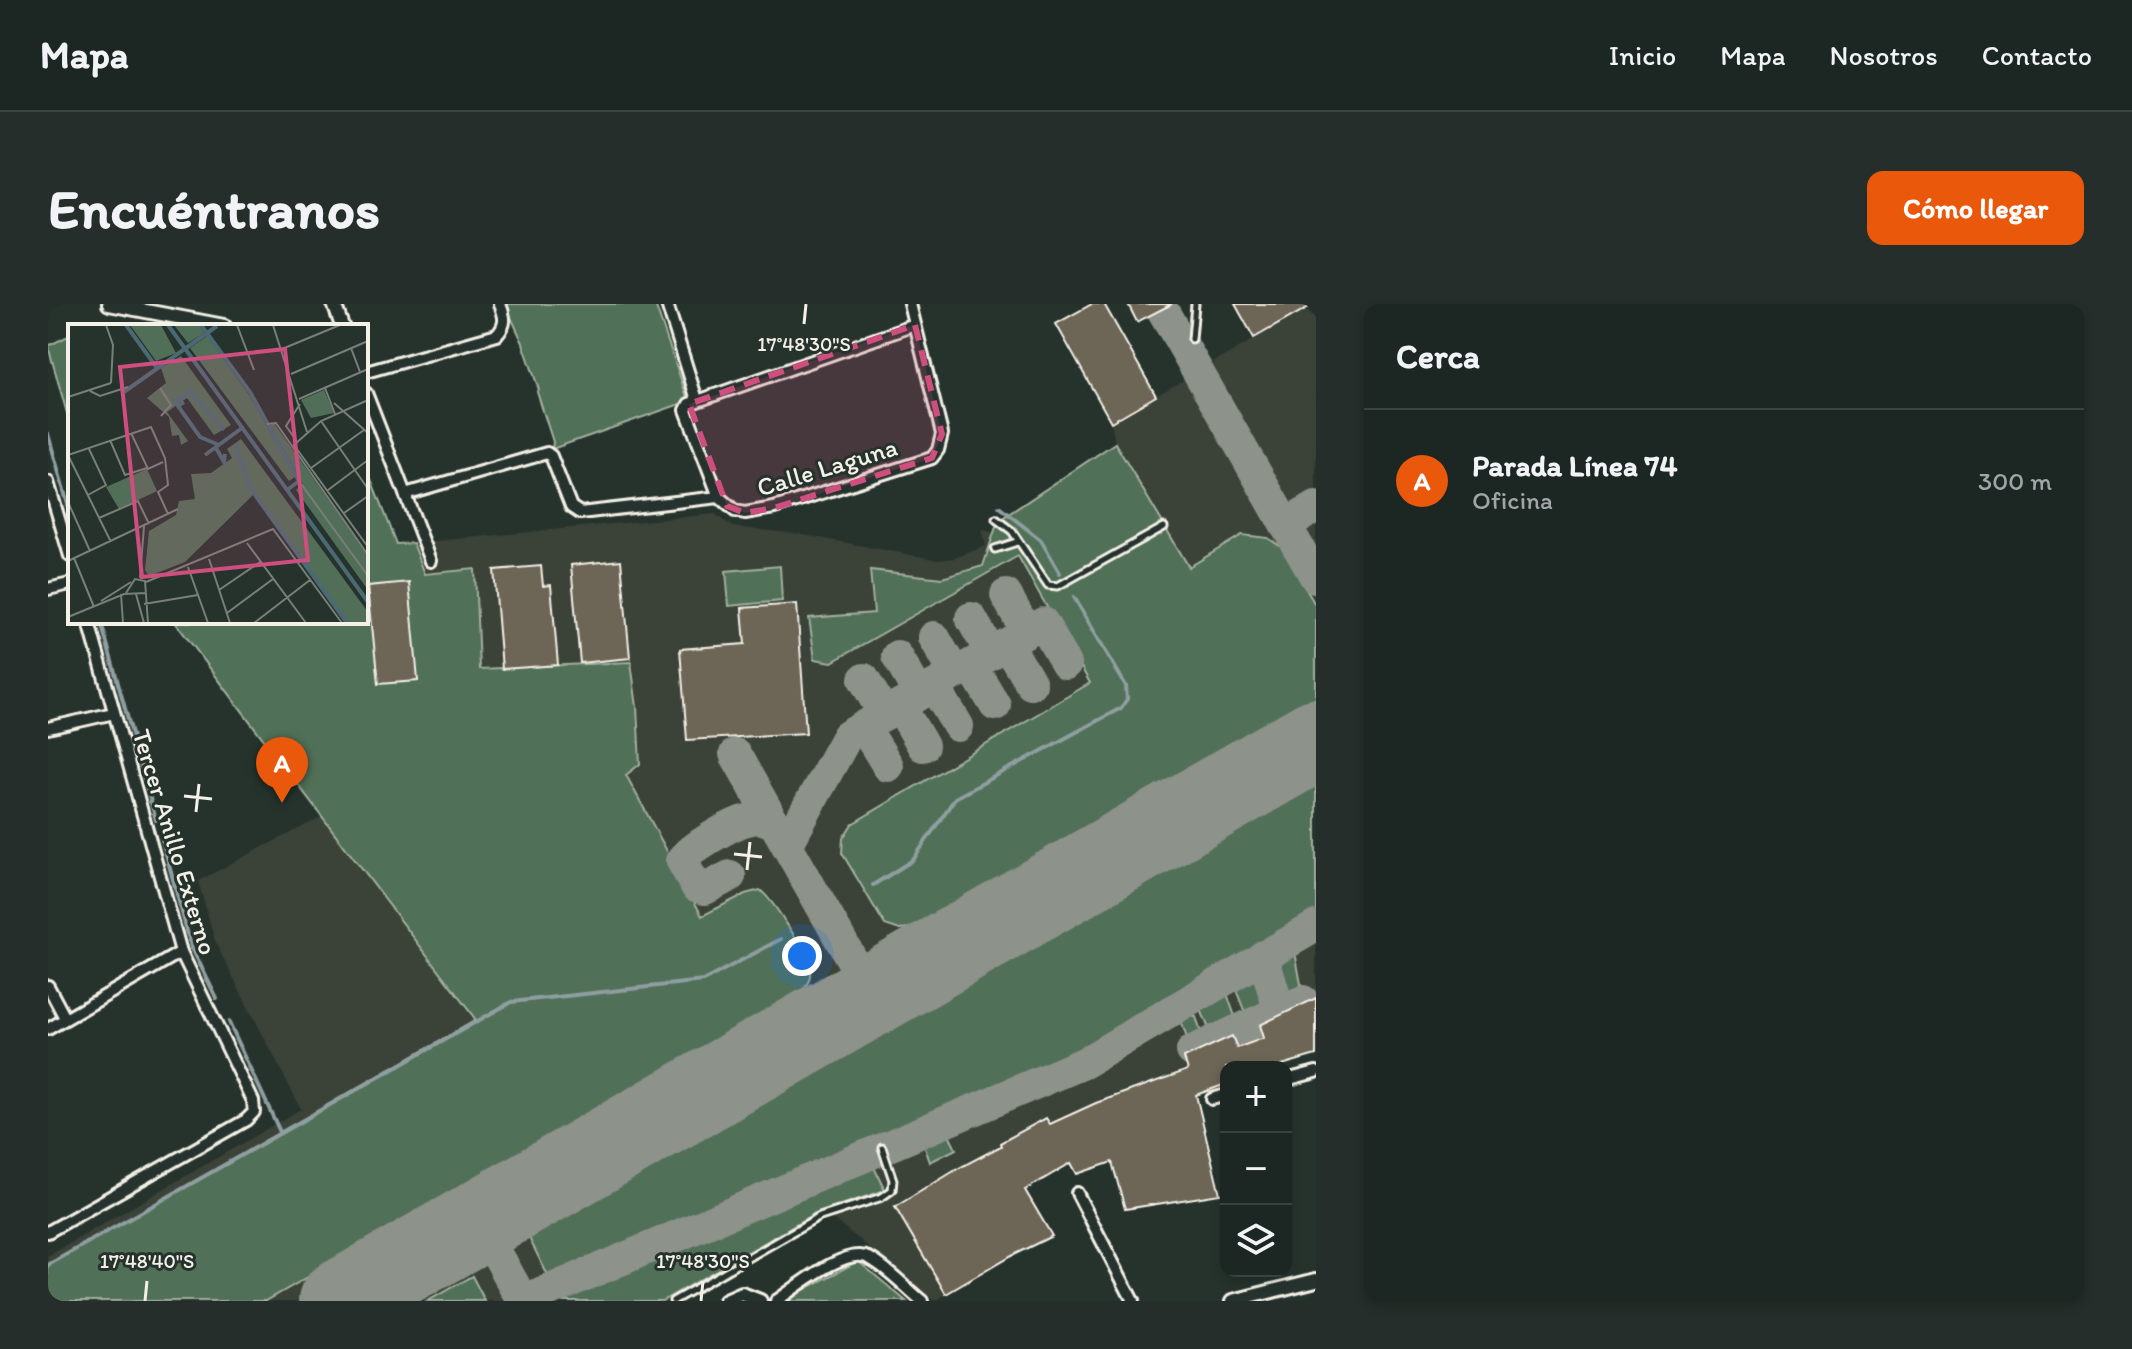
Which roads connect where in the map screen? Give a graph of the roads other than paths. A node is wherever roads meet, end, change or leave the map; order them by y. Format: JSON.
{"nodes":[{"id":1,"x":109,"y":304,"type":"edge"},
{"id":2,"x":334,"y":304,"type":"edge"},
{"id":3,"x":500,"y":304,"type":"edge"},
{"id":4,"x":667,"y":304,"type":"edge"},
{"id":5,"x":910,"y":304,"type":"edge"},
{"id":6,"x":1195,"y":304,"type":"edge"},
{"id":7,"x":214,"y":324,"type":"edge"},
{"id":8,"x":341,"y":324,"type":"edge"},
{"id":9,"x":915,"y":325,"type":"junction"},
{"id":10,"x":1192,"y":339,"type":"dead end"},
{"id":11,"x":368,"y":371,"type":"edge"},
{"id":12,"x":368,"y":398,"type":"edge"},
{"id":13,"x":697,"y":400,"type":"junction"},
{"id":14,"x":48,"y":482,"type":"edge"},
{"id":15,"x":405,"y":494,"type":"junction"},
{"id":16,"x":719,"y":497,"type":"junction"},
{"id":17,"x":996,"y":519,"type":"dead end"},
{"id":18,"x":1164,"y":527,"type":"dead end"},
{"id":19,"x":1017,"y":542,"type":"junction"},
{"id":20,"x":68,"y":549,"type":"edge"},
{"id":21,"x":995,"y":549,"type":"dead end"},
{"id":22,"x":431,"y":561,"type":"dead end"},
{"id":23,"x":68,"y":584,"type":"edge"},
{"id":24,"x":48,"y":589,"type":"edge"},
{"id":25,"x":90,"y":624,"type":"edge"},
{"id":26,"x":114,"y":713,"type":"junction"},
{"id":27,"x":48,"y":728,"type":"edge"},
{"id":28,"x":181,"y":952,"type":"junction"},
{"id":29,"x":48,"y":986,"type":"edge"},
{"id":30,"x":65,"y":1018,"type":"junction"},
{"id":31,"x":48,"y":1029,"type":"edge"},
{"id":32,"x":1316,"y":1072,"type":"edge"},
{"id":33,"x":1292,"y":1078,"type":"edge"},
{"id":34,"x":1220,"y":1097,"type":"edge"},
{"id":35,"x":1212,"y":1099,"type":"dead end"},
{"id":36,"x":882,"y":1147,"type":"dead end"},
{"id":37,"x":1077,"y":1193,"type":"dead end"},
{"id":38,"x":48,"y":1232,"type":"edge"},
{"id":39,"x":1316,"y":1280,"type":"edge"},
{"id":40,"x":673,"y":1301,"type":"edge"},
{"id":41,"x":726,"y":1301,"type":"edge"},
{"id":42,"x":760,"y":1301,"type":"edge"},
{"id":43,"x":776,"y":1301,"type":"edge"},
{"id":44,"x":922,"y":1301,"type":"edge"},
{"id":45,"x":1133,"y":1301,"type":"edge"},
{"id":46,"x":1233,"y":1301,"type":"edge"}],
"edges":[{"from":1,"to":7,"type":"street"},
{"from":2,"to":8,"type":"street"},
{"from":3,"to":11,"type":"street"},
{"from":4,"to":13,"type":"street"},
{"from":5,"to":9,"type":"street"},
{"from":6,"to":10,"type":"lane"},
{"from":9,"to":13,"type":"street"},
{"from":9,"to":16,"type":"street","name":"Calle Laguna"},
{"from":12,"to":15,"type":"street"},
{"from":13,"to":16,"type":"street"},
{"from":14,"to":20,"type":"street"},
{"from":15,"to":16,"type":"street","name":"Calle Laguna"},
{"from":15,"to":22,"type":"street"},
{"from":17,"to":19,"type":"lane"},
{"from":18,"to":19,"type":"lane"},
{"from":19,"to":21,"type":"lane"},
{"from":23,"to":24,"type":"street"},
{"from":25,"to":26,"type":"street","name":"Tercer Anillo Externo"},
{"from":26,"to":27,"type":"street"},
{"from":26,"to":28,"type":"street","name":"Tercer Anillo Externo"},
{"from":28,"to":30,"type":"street"},
{"from":28,"to":38,"type":"street","name":"Tercer Anillo Externo"},
{"from":29,"to":30,"type":"street"},
{"from":30,"to":31,"type":"street"},
{"from":32,"to":33,"type":"street"},
{"from":34,"to":35,"type":"street"},
{"from":36,"to":40,"type":"lane"},
{"from":37,"to":45,"type":"street"},
{"from":39,"to":46,"type":"street"},
{"from":41,"to":42,"type":"street"},
{"from":43,"to":44,"type":"street"}]}
